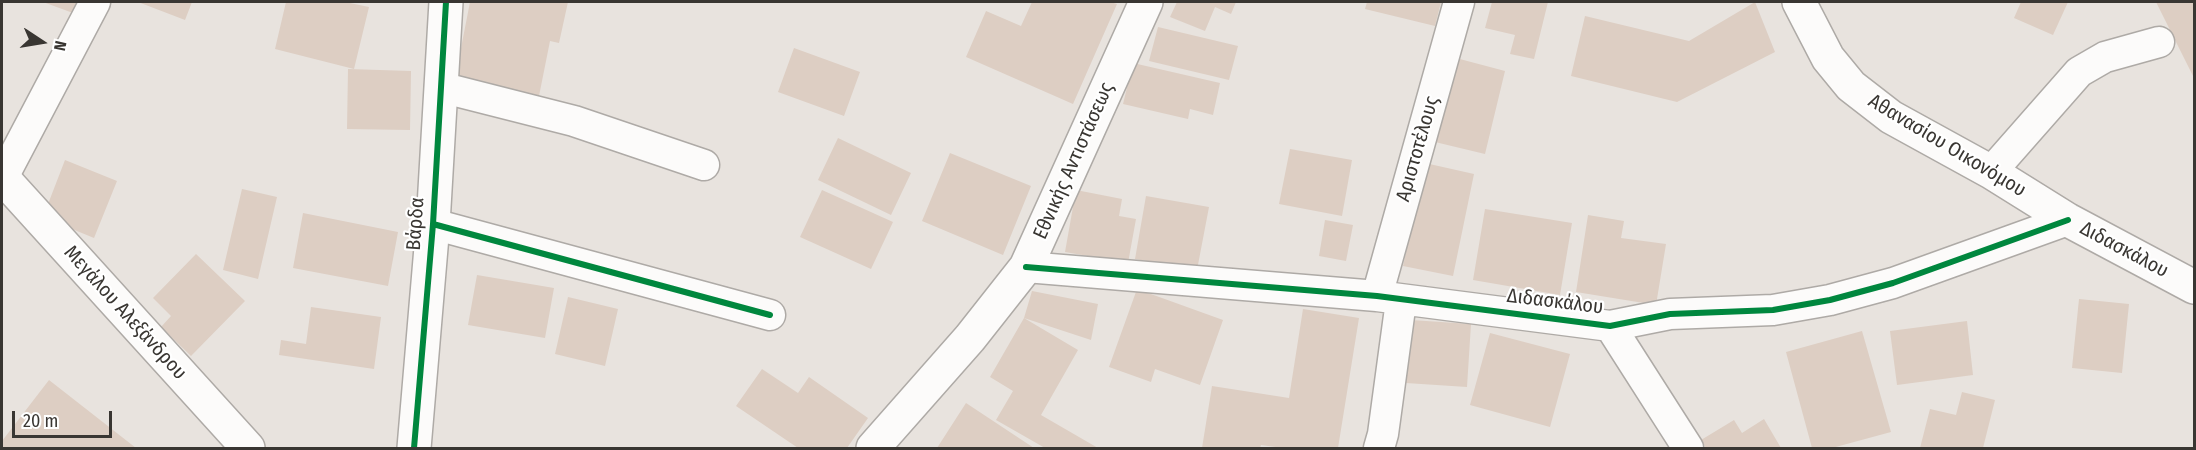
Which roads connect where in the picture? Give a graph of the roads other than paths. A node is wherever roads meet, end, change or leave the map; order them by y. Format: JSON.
{"nodes":[{"id":1,"x":95,"y":2,"type":"edge"},
{"id":2,"x":446,"y":2,"type":"edge"},
{"id":3,"x":1146,"y":2,"type":"edge"},
{"id":4,"x":1459,"y":2,"type":"edge"},
{"id":5,"x":1799,"y":2,"type":"edge"},
{"id":6,"x":2159,"y":42,"type":"dead end"},
{"id":7,"x":440,"y":87,"type":"junction"},
{"id":8,"x":704,"y":165,"type":"dead end"},
{"id":9,"x":1990,"y":172,"type":"junction"},
{"id":10,"x":2,"y":178,"type":"edge"},
{"id":11,"x":2068,"y":220,"type":"junction"},
{"id":12,"x":433,"y":224,"type":"junction"},
{"id":13,"x":1026,"y":267,"type":"junction"},
{"id":14,"x":2194,"y":287,"type":"edge"},
{"id":15,"x":1389,"y":298,"type":"junction"},
{"id":16,"x":770,"y":315,"type":"dead end"},
{"id":17,"x":1610,"y":326,"type":"junction"},
{"id":18,"x":249,"y":448,"type":"edge"},
{"id":19,"x":414,"y":448,"type":"edge"},
{"id":20,"x":873,"y":448,"type":"edge"},
{"id":21,"x":1379,"y":448,"type":"edge"},
{"id":22,"x":1688,"y":448,"type":"edge"}],
"edges":[{"from":1,"to":10,"type":"street"},
{"from":2,"to":7,"type":"street","name":"Βάρδα"},
{"from":3,"to":13,"type":"street","name":"Εθνικής Αντιστάσεως"},
{"from":4,"to":15,"type":"street","name":"Αριστοτέλους"},
{"from":5,"to":9,"type":"street","name":"Αθανασίου Οικονόμου"},
{"from":6,"to":9,"type":"street"},
{"from":7,"to":8,"type":"street"},
{"from":7,"to":12,"type":"street","name":"Βάρδα"},
{"from":9,"to":11,"type":"street","name":"Αθανασίου Οικονόμου"},
{"from":10,"to":18,"type":"street","name":"Μεγάλου Αλεξάνδρου"},
{"from":11,"to":14,"type":"street","name":"Διδασκάλου"},
{"from":11,"to":17,"type":"street","name":"Διδασκάλου"},
{"from":12,"to":16,"type":"street"},
{"from":12,"to":19,"type":"street","name":"Βάρδα"},
{"from":13,"to":15,"type":"street","name":"Διδασκάλου"},
{"from":13,"to":20,"type":"street","name":"Εθνικής Αντιστάσεως"},
{"from":15,"to":17,"type":"street","name":"Διδασκάλου"},
{"from":15,"to":21,"type":"street","name":"Αριστοτέλους"},
{"from":17,"to":22,"type":"street"}]}
